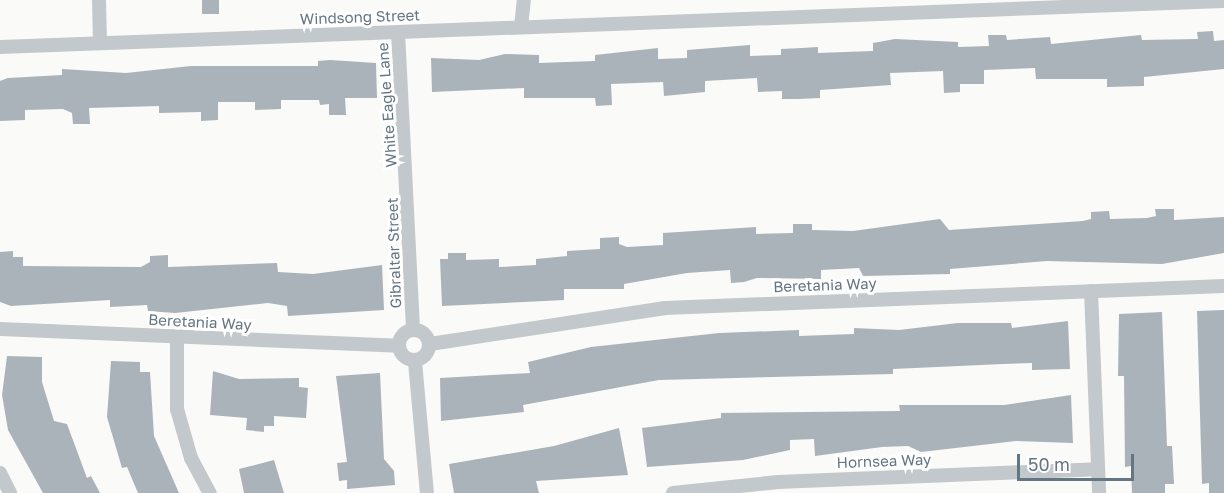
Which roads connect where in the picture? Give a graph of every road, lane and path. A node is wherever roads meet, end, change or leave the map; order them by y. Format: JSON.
{"nodes":[{"id":1,"x":99,"y":0,"type":"edge"},
{"id":2,"x":524,"y":0,"type":"edge"},
{"id":3,"x":1224,"y":1,"type":"edge"},
{"id":4,"x":914,"y":7,"type":"edge"},
{"id":5,"x":521,"y":27,"type":"junction"},
{"id":6,"x":398,"y":32,"type":"junction"},
{"id":7,"x":100,"y":43,"type":"junction"},
{"id":8,"x":0,"y":47,"type":"edge"},
{"id":9,"x":408,"y":175,"type":"joint"},
{"id":10,"x":1224,"y":286,"type":"edge"},
{"id":11,"x":1091,"y":291,"type":"junction"},
{"id":12,"x":0,"y":329,"type":"edge"},
{"id":13,"x":413,"y":330,"type":"junction"},
{"id":14,"x":177,"y":337,"type":"junction"},
{"id":15,"x":430,"y":344,"type":"junction"},
{"id":16,"x":399,"y":346,"type":"junction"},
{"id":17,"x":415,"y":362,"type":"junction"},
{"id":18,"x":1098,"y":469,"type":"junction"},
{"id":19,"x":0,"y":473,"type":"edge"},
{"id":20,"x":10,"y":493,"type":"edge"},
{"id":21,"x":210,"y":493,"type":"edge"},
{"id":22,"x":426,"y":493,"type":"edge"},
{"id":23,"x":673,"y":493,"type":"edge"},
{"id":24,"x":1099,"y":493,"type":"edge"}],
"edges":[{"from":1,"to":7,"type":"street"},
{"from":2,"to":5,"type":"street"},
{"from":3,"to":4,"type":"street","name":"Windsong Street"},
{"from":4,"to":5,"type":"street","name":"Windsong Street"},
{"from":5,"to":6,"type":"street","name":"Windsong Street"},
{"from":6,"to":7,"type":"street","name":"Windsong Street"},
{"from":6,"to":9,"type":"street","name":"White Eagle Lane"},
{"from":7,"to":8,"type":"street","name":"Windsong Street"},
{"from":9,"to":13,"type":"street","name":"Gibraltar Street"},
{"from":10,"to":11,"type":"street","name":"Beretania Way"},
{"from":11,"to":15,"type":"street","name":"Beretania Way"},
{"from":11,"to":18,"type":"street"},
{"from":12,"to":14,"type":"street","name":"Beretania Way"},
{"from":13,"to":15,"type":"street"},
{"from":13,"to":16,"type":"street"},
{"from":14,"to":16,"type":"street","name":"Beretania Way"},
{"from":14,"to":21,"type":"street"},
{"from":15,"to":17,"type":"street"},
{"from":16,"to":17,"type":"street"},
{"from":17,"to":22,"type":"street"},
{"from":18,"to":23,"type":"street","name":"Hornsea Way"},
{"from":18,"to":24,"type":"street"},
{"from":19,"to":20,"type":"street"}]}
